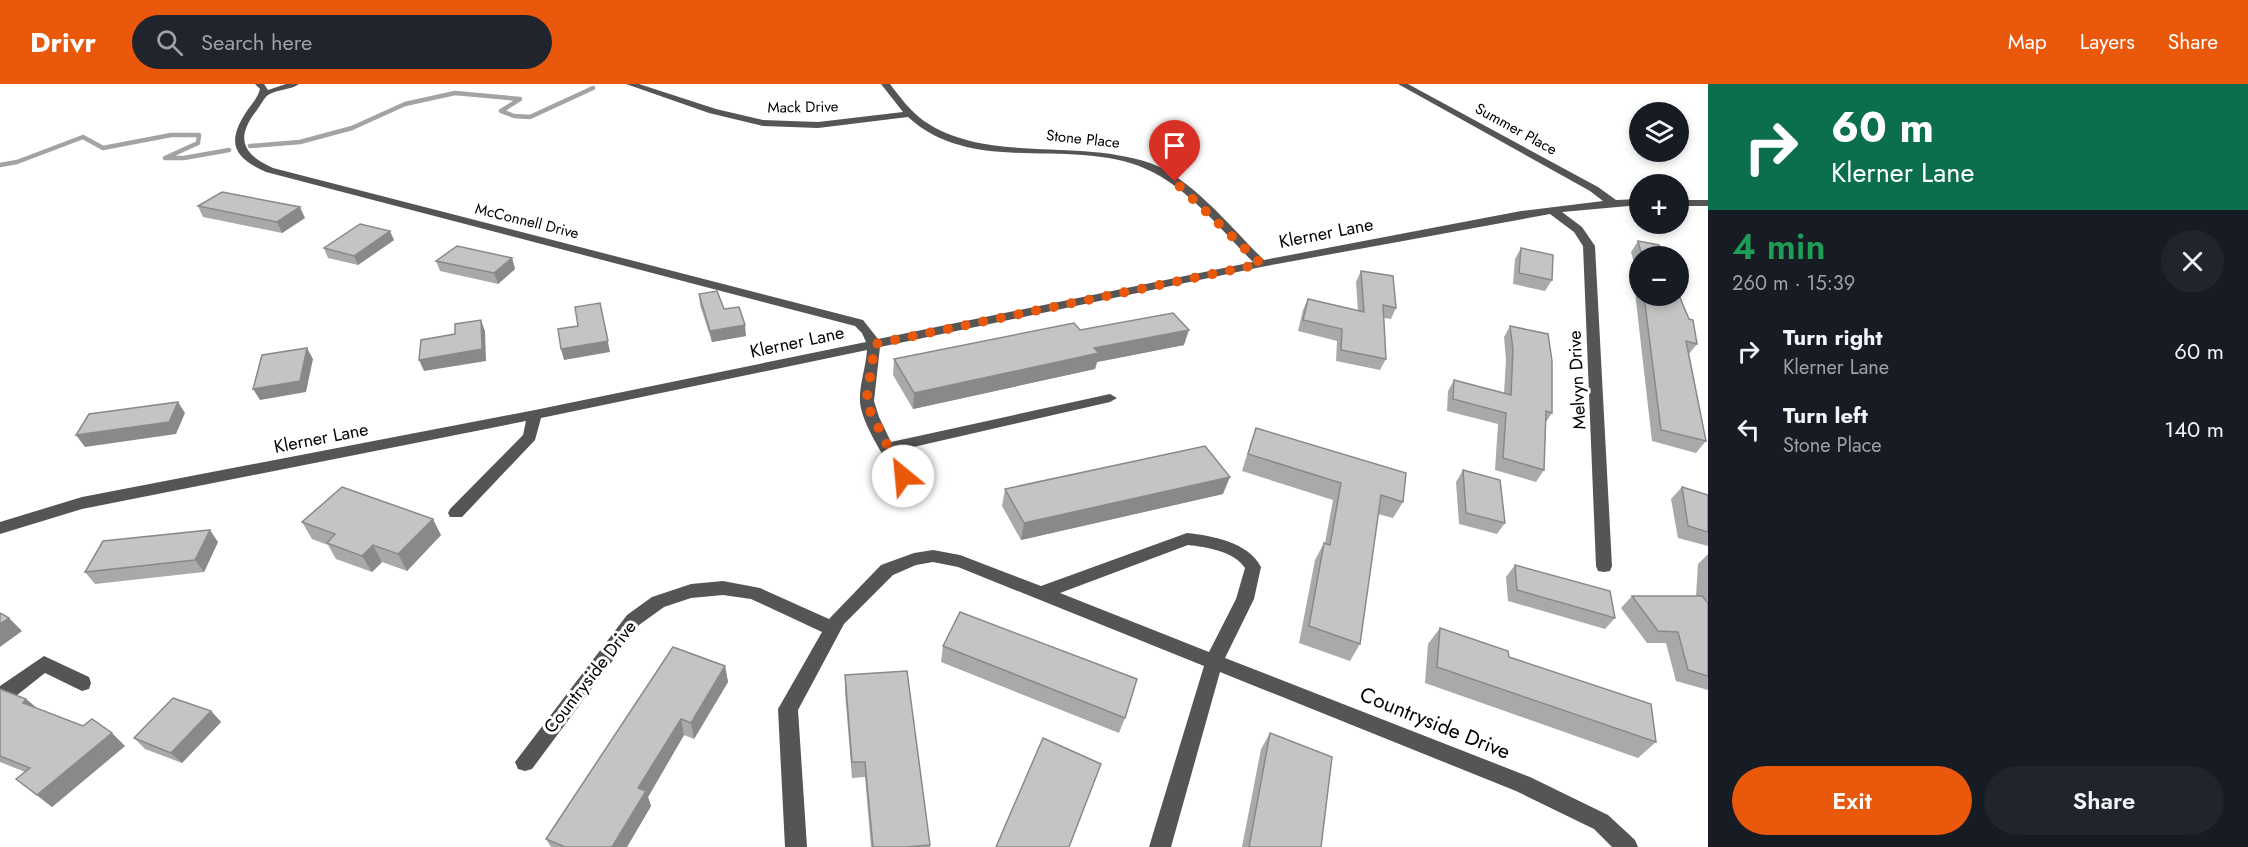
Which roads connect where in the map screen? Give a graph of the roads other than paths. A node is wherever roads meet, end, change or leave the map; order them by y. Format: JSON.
{"nodes":[{"id":1,"x":295,"y":84,"type":"edge"},
{"id":2,"x":630,"y":84,"type":"edge"},
{"id":3,"x":885,"y":84,"type":"edge"},
{"id":4,"x":1402,"y":84,"type":"edge"},
{"id":5,"x":261,"y":89,"type":"edge"},
{"id":6,"x":910,"y":114,"type":"junction"},
{"id":7,"x":1689,"y":202,"type":"edge"},
{"id":8,"x":1629,"y":203,"type":"edge"},
{"id":9,"x":1708,"y":203,"type":"edge"},
{"id":10,"x":1614,"y":204,"type":"junction"},
{"id":11,"x":1552,"y":210,"type":"junction"},
{"id":12,"x":1261,"y":264,"type":"junction"},
{"id":13,"x":875,"y":344,"type":"junction"},
{"id":14,"x":1110,"y":398,"type":"dead end"},
{"id":15,"x":535,"y":415,"type":"junction"},
{"id":16,"x":888,"y":448,"type":"junction"},
{"id":17,"x":903,"y":476,"type":"dead end"},
{"id":18,"x":456,"y":513,"type":"dead end"},
{"id":19,"x":0,"y":528,"type":"edge"},
{"id":20,"x":1604,"y":566,"type":"dead end"},
{"id":21,"x":1041,"y":592,"type":"junction"},
{"id":22,"x":833,"y":628,"type":"junction"},
{"id":23,"x":1214,"y":661,"type":"junction"},
{"id":24,"x":82,"y":684,"type":"dead end"},
{"id":25,"x":0,"y":697,"type":"edge"},
{"id":26,"x":525,"y":762,"type":"dead end"},
{"id":27,"x":796,"y":847,"type":"edge"},
{"id":28,"x":1160,"y":847,"type":"edge"},
{"id":29,"x":1627,"y":847,"type":"edge"}],
"edges":[{"from":1,"to":5,"type":"street"},
{"from":2,"to":6,"type":"street","name":"Mack Drive"},
{"from":3,"to":6,"type":"street","name":"Stone Place"},
{"from":4,"to":10,"type":"street","name":"Summer Place"},
{"from":5,"to":13,"type":"street","name":"McConnell Drive"},
{"from":6,"to":12,"type":"street","name":"Stone Place"},
{"from":7,"to":9,"type":"street"},
{"from":8,"to":10,"type":"street","name":"Klerner Lane"},
{"from":10,"to":11,"type":"street","name":"Klerner Lane"},
{"from":11,"to":12,"type":"street","name":"Klerner Lane"},
{"from":11,"to":20,"type":"street","name":"Melvyn Drive"},
{"from":12,"to":13,"type":"street","name":"Klerner Lane"},
{"from":13,"to":15,"type":"street","name":"Klerner Lane"},
{"from":13,"to":16,"type":"street"},
{"from":14,"to":16,"type":"street"},
{"from":15,"to":18,"type":"street"},
{"from":15,"to":19,"type":"street","name":"Klerner Lane"},
{"from":16,"to":17,"type":"street"},
{"from":21,"to":22,"type":"street","name":"Countryside Drive"},
{"from":21,"to":23,"type":"street","name":"Countryside Drive"},
{"from":21,"to":23,"type":"street"},
{"from":22,"to":26,"type":"street","name":"Countryside Drive"},
{"from":22,"to":27,"type":"street","name":"Countryside Drive"},
{"from":23,"to":28,"type":"street"},
{"from":23,"to":29,"type":"street","name":"Countryside Drive"},
{"from":24,"to":25,"type":"street"}]}
